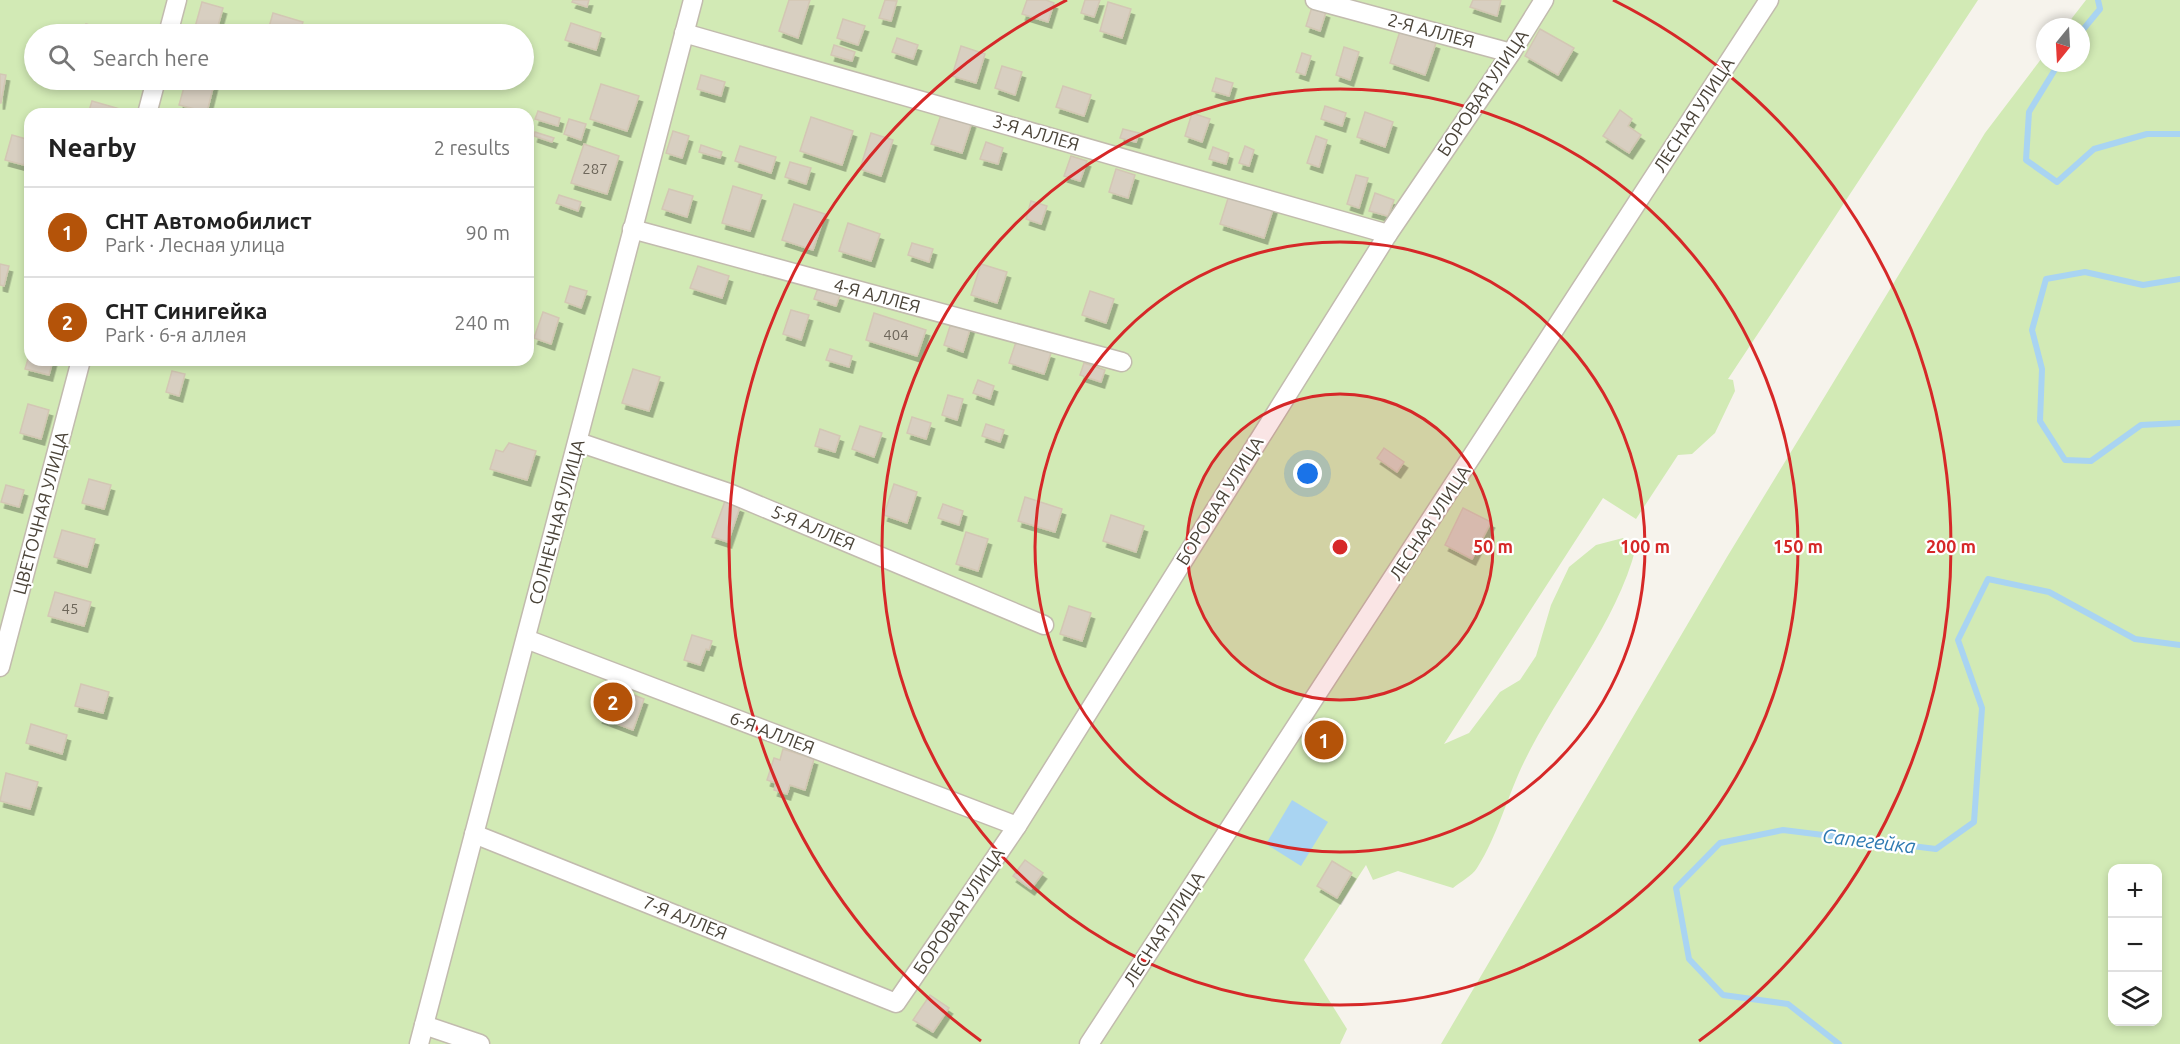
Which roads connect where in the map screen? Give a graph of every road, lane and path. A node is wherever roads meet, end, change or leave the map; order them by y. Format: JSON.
{"nodes":[{"id":1,"x":177,"y":0,"type":"edge"},
{"id":2,"x":693,"y":0,"type":"edge"},
{"id":3,"x":1315,"y":0,"type":"edge"},
{"id":4,"x":1544,"y":0,"type":"edge"},
{"id":5,"x":1769,"y":0,"type":"edge"},
{"id":6,"x":171,"y":24,"type":"edge"},
{"id":7,"x":684,"y":33,"type":"junction"},
{"id":8,"x":1511,"y":53,"type":"junction"},
{"id":9,"x":153,"y":90,"type":"edge"},
{"id":10,"x":149,"y":108,"type":"edge"},
{"id":11,"x":632,"y":230,"type":"junction"},
{"id":12,"x":1388,"y":234,"type":"junction"},
{"id":13,"x":1122,"y":362,"type":"dead end"},
{"id":14,"x":79,"y":366,"type":"edge"},
{"id":15,"x":578,"y":442,"type":"junction"},
{"id":16,"x":1044,"y":625,"type":"dead end"},
{"id":17,"x":526,"y":639,"type":"junction"},
{"id":18,"x":0,"y":667,"type":"edge"},
{"id":19,"x":1017,"y":826,"type":"junction"},
{"id":20,"x":474,"y":834,"type":"junction"},
{"id":21,"x":896,"y":1003,"type":"joint"},
{"id":22,"x":424,"y":1025,"type":"junction"},
{"id":23,"x":420,"y":1044,"type":"edge"},
{"id":24,"x":480,"y":1044,"type":"edge"},
{"id":25,"x":1089,"y":1044,"type":"edge"}],
"edges":[{"from":1,"to":6,"type":"street"},
{"from":2,"to":7,"type":"street","name":"СОЛНЕЧНАЯ УЛИЦА"},
{"from":3,"to":8,"type":"street","name":"2-Я АЛЛЕЯ"},
{"from":4,"to":8,"type":"street","name":"БОРОВАЯ УЛИЦА"},
{"from":5,"to":25,"type":"street","name":"ЛЕСНАЯ УЛИЦА"},
{"from":7,"to":11,"type":"street","name":"СОЛНЕЧНАЯ УЛИЦА"},
{"from":7,"to":12,"type":"street","name":"3-Я АЛЛЕЯ"},
{"from":8,"to":12,"type":"street","name":"БОРОВАЯ УЛИЦА"},
{"from":9,"to":10,"type":"street"},
{"from":11,"to":13,"type":"street","name":"4-Я АЛЛЕЯ"},
{"from":11,"to":15,"type":"street","name":"СОЛНЕЧНАЯ УЛИЦА"},
{"from":12,"to":19,"type":"street","name":"БОРОВАЯ УЛИЦА"},
{"from":14,"to":18,"type":"street","name":"ЦВЕТОЧНАЯ УЛИЦА"},
{"from":15,"to":16,"type":"street","name":"5-Я АЛЛЕЯ"},
{"from":15,"to":17,"type":"street","name":"СОЛНЕЧНАЯ УЛИЦА"},
{"from":17,"to":19,"type":"street","name":"6-Я АЛЛЕЯ"},
{"from":17,"to":20,"type":"street","name":"СОЛНЕЧНАЯ УЛИЦА"},
{"from":19,"to":21,"type":"street","name":"БОРОВАЯ УЛИЦА"},
{"from":20,"to":21,"type":"street","name":"7-Я АЛЛЕЯ"},
{"from":20,"to":22,"type":"street","name":"СОЛНЕЧНАЯ УЛИЦА"},
{"from":22,"to":23,"type":"street","name":"СОЛНЕЧНАЯ УЛИЦА"},
{"from":22,"to":24,"type":"street"}]}
